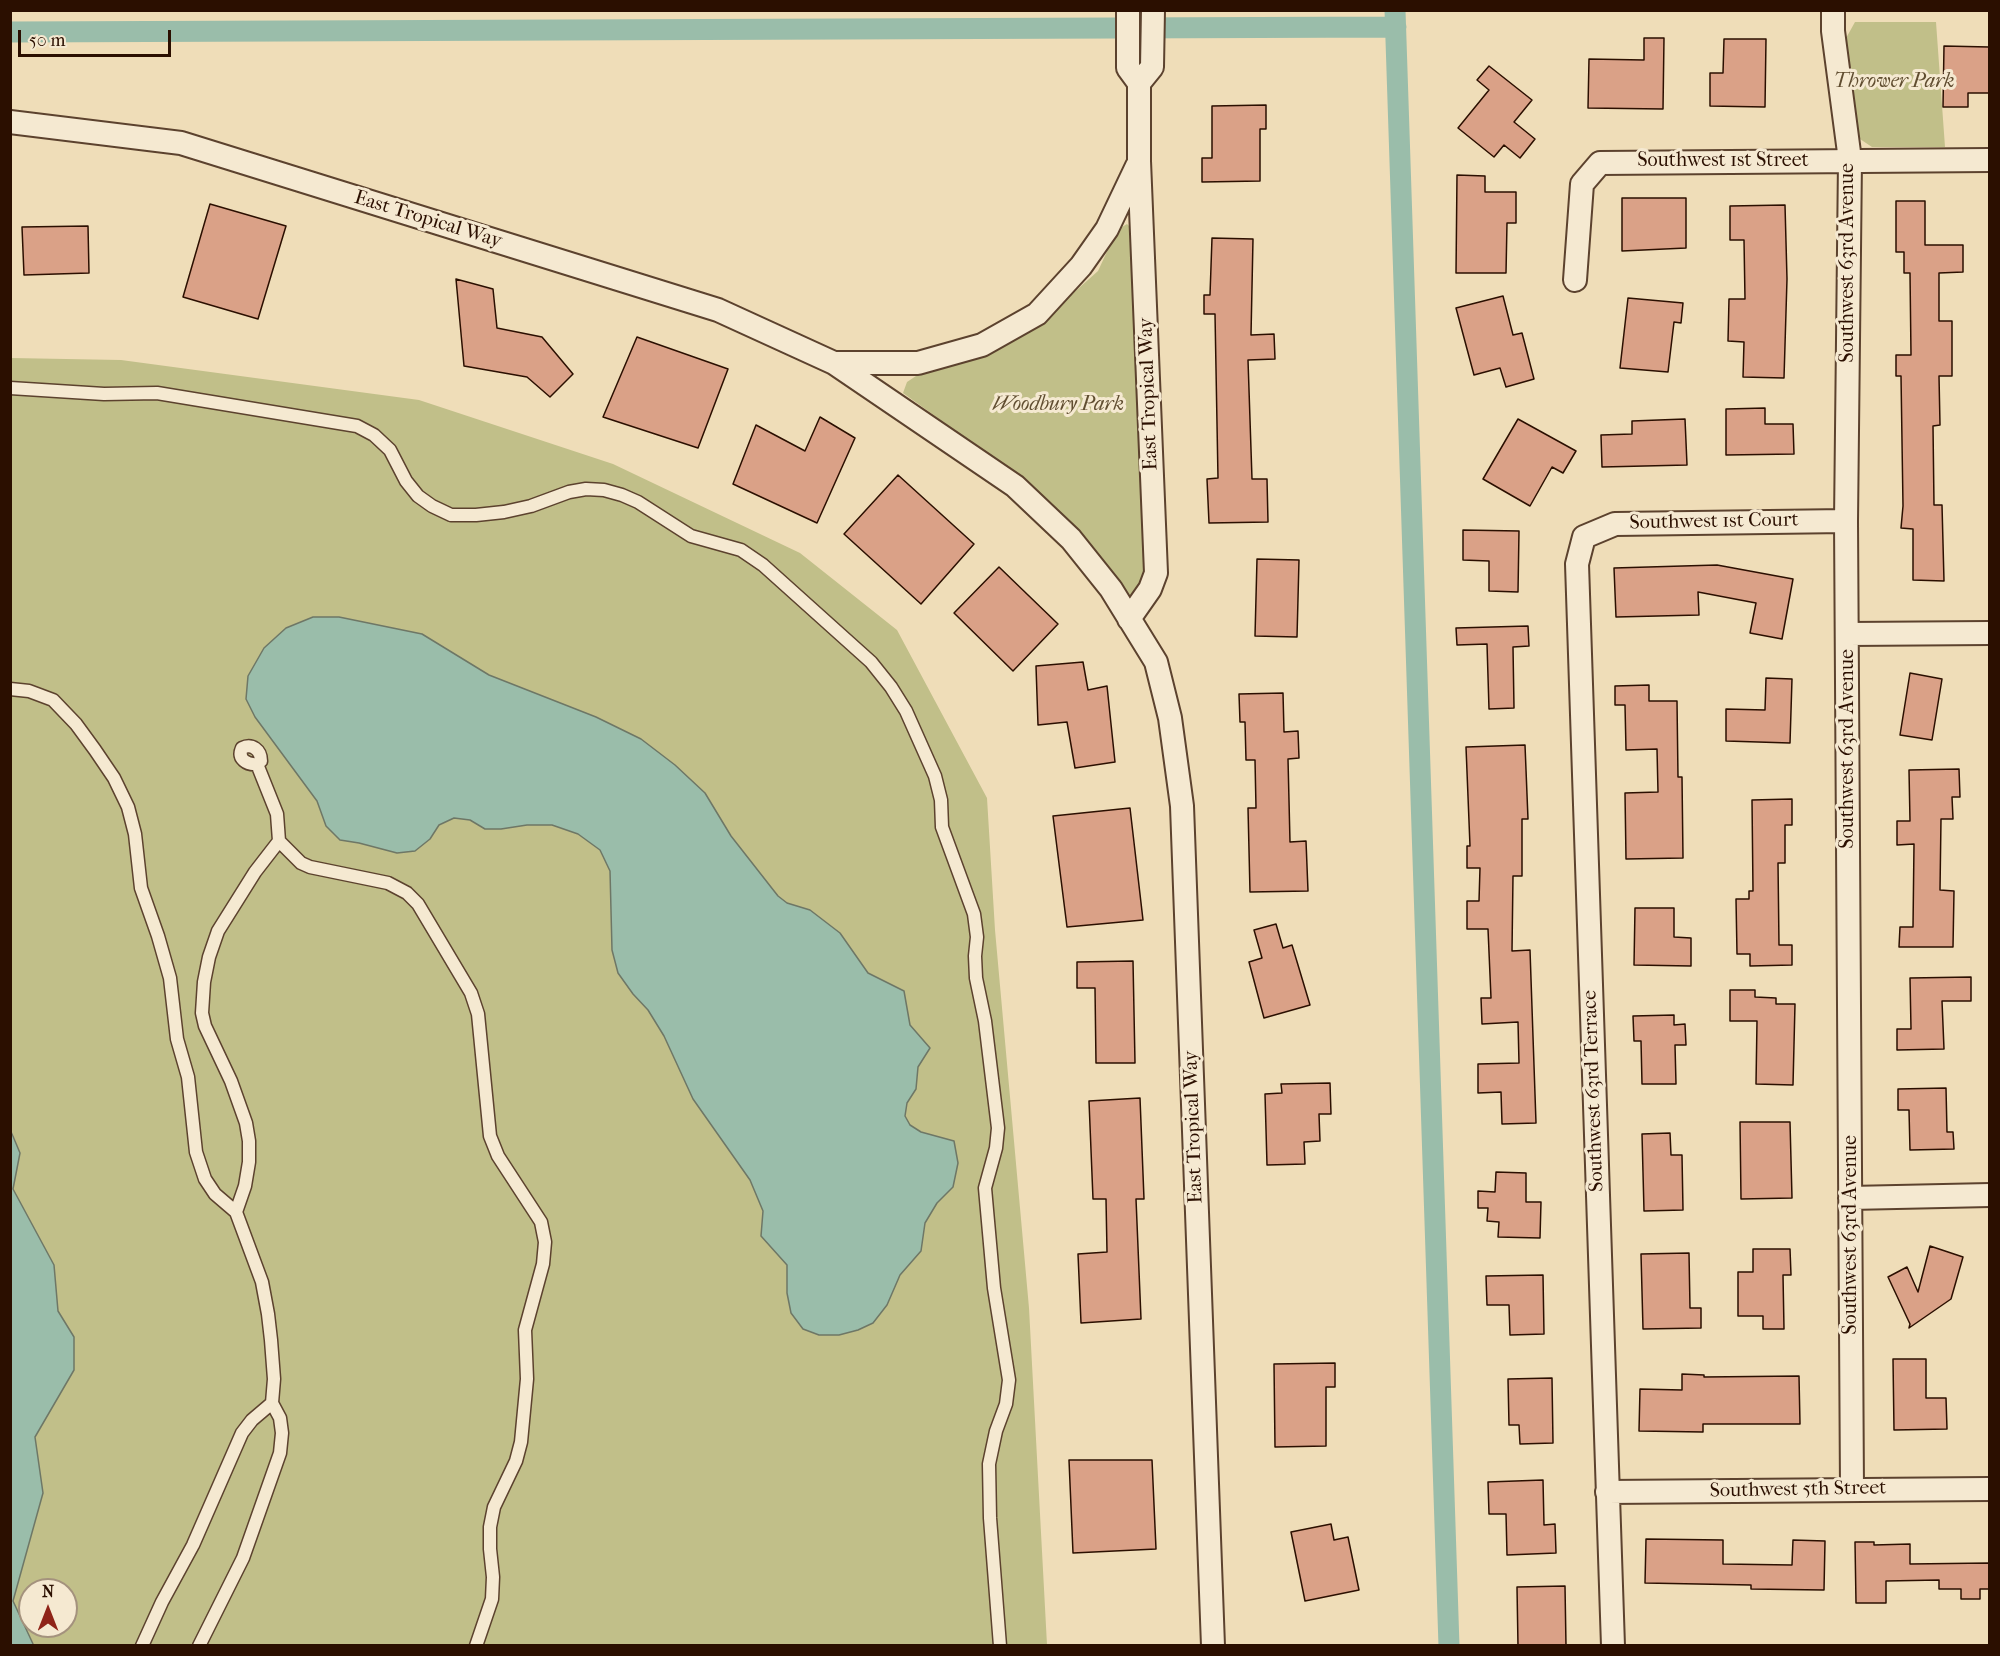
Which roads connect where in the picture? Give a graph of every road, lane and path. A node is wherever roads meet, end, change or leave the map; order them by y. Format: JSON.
{"nodes":[{"id":1,"x":1128,"y":10,"type":"edge"},
{"id":2,"x":1153,"y":10,"type":"edge"},
{"id":3,"x":1833,"y":10,"type":"edge"},
{"id":4,"x":1140,"y":73,"type":"junction"},
{"id":5,"x":10,"y":122,"type":"edge"},
{"id":6,"x":1850,"y":160,"type":"junction"},
{"id":7,"x":1989,"y":160,"type":"edge"},
{"id":8,"x":1139,"y":161,"type":"junction"},
{"id":9,"x":1575,"y":280,"type":"dead end"},
{"id":10,"x":834,"y":363,"type":"junction"},
{"id":11,"x":10,"y":388,"type":"edge"},
{"id":12,"x":1846,"y":521,"type":"junction"},
{"id":13,"x":1584,"y":537,"type":"joint"},
{"id":14,"x":1129,"y":619,"type":"junction"},
{"id":15,"x":1989,"y":633,"type":"edge"},
{"id":16,"x":1848,"y":634,"type":"junction"},
{"id":17,"x":10,"y":689,"type":"edge"},
{"id":18,"x":257,"y":764,"type":"dead end"},
{"id":19,"x":279,"y":841,"type":"junction"},
{"id":20,"x":1989,"y":1195,"type":"edge"},
{"id":21,"x":1850,"y":1198,"type":"junction"},
{"id":22,"x":236,"y":1212,"type":"junction"},
{"id":23,"x":272,"y":1403,"type":"junction"},
{"id":24,"x":1852,"y":1489,"type":"junction"},
{"id":25,"x":1989,"y":1489,"type":"edge"},
{"id":26,"x":1607,"y":1492,"type":"junction"},
{"id":27,"x":142,"y":1646,"type":"edge"},
{"id":28,"x":199,"y":1646,"type":"edge"},
{"id":29,"x":476,"y":1646,"type":"edge"},
{"id":30,"x":1000,"y":1646,"type":"edge"},
{"id":31,"x":1213,"y":1646,"type":"edge"},
{"id":32,"x":1613,"y":1646,"type":"edge"}],
"edges":[{"from":1,"to":4,"type":"street","name":"East Tropical Way"},
{"from":2,"to":4,"type":"street","name":"East Tropical Way"},
{"from":3,"to":6,"type":"street","name":"Southwest 63rd Avenue"},
{"from":4,"to":8,"type":"street","name":"East Tropical Way"},
{"from":5,"to":10,"type":"street","name":"East Tropical Way"},
{"from":6,"to":7,"type":"street","name":"Southwest 1st Street"},
{"from":6,"to":9,"type":"street","name":"Southwest 1st Street"},
{"from":6,"to":12,"type":"street","name":"Southwest 63rd Avenue"},
{"from":8,"to":10,"type":"street","name":"East Tropical Way"},
{"from":8,"to":14,"type":"street","name":"East Tropical Way"},
{"from":10,"to":14,"type":"street","name":"East Tropical Way"},
{"from":11,"to":30,"type":"lane"},
{"from":12,"to":13,"type":"street","name":"Southwest 1st Court"},
{"from":12,"to":16,"type":"street","name":"Southwest 63rd Avenue"},
{"from":13,"to":26,"type":"street","name":"Southwest 63rd Terrace"},
{"from":14,"to":31,"type":"street","name":"East Tropical Way"},
{"from":15,"to":16,"type":"street"},
{"from":16,"to":21,"type":"street","name":"Southwest 63rd Avenue"},
{"from":17,"to":22,"type":"lane"},
{"from":18,"to":19,"type":"lane"},
{"from":19,"to":22,"type":"lane"},
{"from":19,"to":29,"type":"lane"},
{"from":20,"to":21,"type":"street"},
{"from":21,"to":24,"type":"street","name":"Southwest 63rd Avenue"},
{"from":22,"to":23,"type":"lane"},
{"from":23,"to":27,"type":"lane"},
{"from":23,"to":28,"type":"lane"},
{"from":24,"to":25,"type":"street","name":"Southwest 5th Street"},
{"from":24,"to":26,"type":"street","name":"Southwest 5th Street"},
{"from":26,"to":32,"type":"street","name":"Southwest 63rd Terrace"}]}
